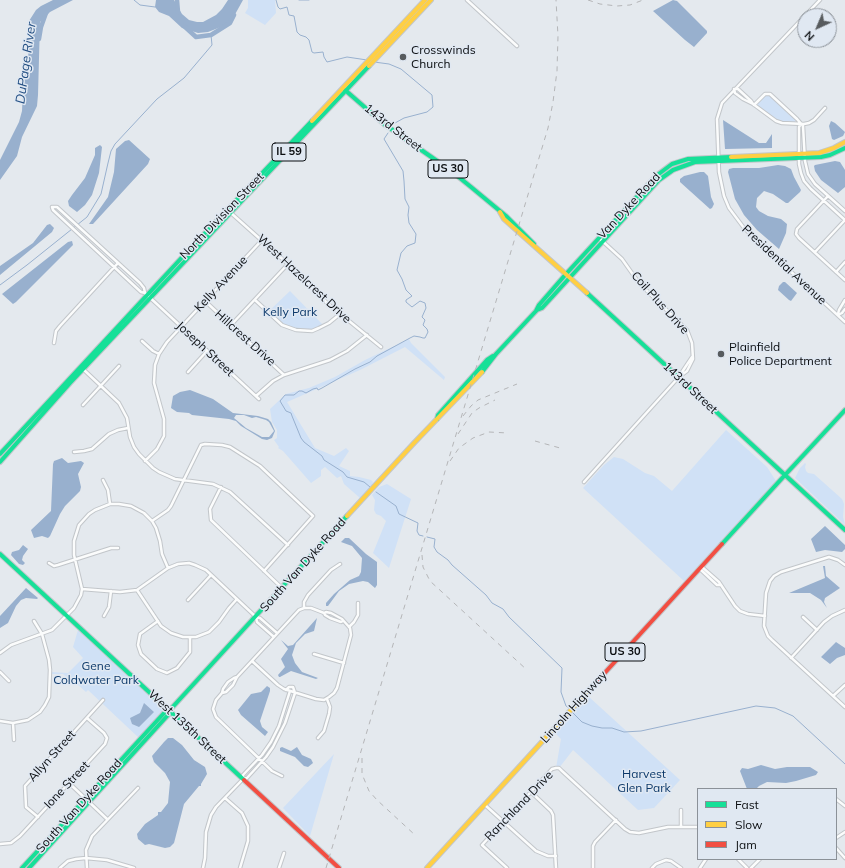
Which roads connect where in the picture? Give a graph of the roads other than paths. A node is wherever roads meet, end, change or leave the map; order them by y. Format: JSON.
{"nodes":[{"id":1,"x":425,"y":0,"type":"edge"},
{"id":2,"x":431,"y":0,"type":"edge"},
{"id":3,"x":467,"y":0,"type":"edge"},
{"id":4,"x":820,"y":0,"type":"edge"},
{"id":5,"x":395,"y":36,"type":"junction"},
{"id":6,"x":517,"y":46,"type":"dead end"},
{"id":7,"x":734,"y":89,"type":"junction"},
{"id":8,"x":345,"y":90,"type":"junction"},
{"id":9,"x":753,"y":105,"type":"junction"},
{"id":10,"x":825,"y":108,"type":"dead end"},
{"id":11,"x":801,"y":124,"type":"junction"},
{"id":12,"x":845,"y":142,"type":"edge"},
{"id":13,"x":845,"y":148,"type":"edge"},
{"id":14,"x":800,"y":155,"type":"junction"},
{"id":15,"x":805,"y":155,"type":"junction"},
{"id":16,"x":718,"y":159,"type":"junction"},
{"id":17,"x":828,"y":196,"type":"junction"},
{"id":18,"x":823,"y":201,"type":"junction"},
{"id":19,"x":229,"y":211,"type":"junction"},
{"id":20,"x":845,"y":211,"type":"edge"},
{"id":21,"x":845,"y":220,"type":"edge"},
{"id":22,"x":91,"y":239,"type":"junction"},
{"id":23,"x":601,"y":239,"type":"junction"},
{"id":24,"x":262,"y":240,"type":"junction"},
{"id":25,"x":88,"y":242,"type":"junction"},
{"id":26,"x":815,"y":252,"type":"junction"},
{"id":27,"x":845,"y":262,"type":"edge"},
{"id":28,"x":118,"y":263,"type":"junction"},
{"id":29,"x":288,"y":264,"type":"junction"},
{"id":30,"x":115,"y":267,"type":"junction"},
{"id":31,"x":836,"y":272,"type":"junction"},
{"id":32,"x":568,"y":276,"type":"junction"},
{"id":33,"x":845,"y":280,"type":"edge"},
{"id":34,"x":147,"y":295,"type":"junction"},
{"id":35,"x":255,"y":300,"type":"junction"},
{"id":36,"x":845,"y":300,"type":"edge"},
{"id":37,"x":205,"y":301,"type":"junction"},
{"id":38,"x":845,"y":309,"type":"edge"},
{"id":39,"x":340,"y":314,"type":"junction"},
{"id":40,"x":838,"y":315,"type":"junction"},
{"id":41,"x":845,"y":322,"type":"edge"},
{"id":42,"x":231,"y":325,"type":"junction"},
{"id":43,"x":181,"y":327,"type":"junction"},
{"id":44,"x":367,"y":335,"type":"junction"},
{"id":45,"x":142,"y":341,"type":"dead end"},
{"id":46,"x":54,"y":343,"type":"dead end"},
{"id":47,"x":381,"y":347,"type":"dead end"},
{"id":48,"x":207,"y":351,"type":"junction"},
{"id":49,"x":159,"y":354,"type":"junction"},
{"id":50,"x":119,"y":366,"type":"dead end"},
{"id":51,"x":82,"y":368,"type":"junction"},
{"id":52,"x":188,"y":372,"type":"dead end"},
{"id":53,"x":284,"y":375,"type":"junction"},
{"id":54,"x":678,"y":378,"type":"junction"},
{"id":55,"x":101,"y":385,"type":"junction"},
{"id":56,"x":256,"y":396,"type":"junction"},
{"id":57,"x":259,"y":399,"type":"dead end"},
{"id":58,"x":83,"y":405,"type":"dead end"},
{"id":59,"x":845,"y":410,"type":"edge"},
{"id":60,"x":437,"y":419,"type":"joint"},
{"id":61,"x":128,"y":428,"type":"junction"},
{"id":62,"x":18,"y":434,"type":"junction"},
{"id":63,"x":16,"y":444,"type":"junction"},
{"id":64,"x":74,"y":452,"type":"dead end"},
{"id":65,"x":0,"y":454,"type":"edge"},
{"id":66,"x":145,"y":461,"type":"junction"},
{"id":67,"x":0,"y":462,"type":"edge"},
{"id":68,"x":785,"y":476,"type":"junction"},
{"id":69,"x":103,"y":480,"type":"dead end"},
{"id":70,"x":183,"y":480,"type":"junction"},
{"id":71,"x":584,"y":482,"type":"dead end"},
{"id":72,"x":221,"y":487,"type":"junction"},
{"id":73,"x":110,"y":504,"type":"junction"},
{"id":74,"x":152,"y":521,"type":"junction"},
{"id":75,"x":845,"y":530,"type":"edge"},
{"id":76,"x":288,"y":545,"type":"junction"},
{"id":77,"x":118,"y":548,"type":"dead end"},
{"id":78,"x":0,"y":554,"type":"edge"},
{"id":79,"x":75,"y":560,"type":"junction"},
{"id":80,"x":49,"y":563,"type":"dead end"},
{"id":81,"x":340,"y":564,"type":"dead end"},
{"id":82,"x":845,"y":565,"type":"edge"},
{"id":83,"x":168,"y":568,"type":"junction"},
{"id":84,"x":701,"y":568,"type":"junction"},
{"id":85,"x":264,"y":571,"type":"junction"},
{"id":86,"x":211,"y":576,"type":"junction"},
{"id":87,"x":282,"y":588,"type":"junction"},
{"id":88,"x":82,"y":589,"type":"junction"},
{"id":89,"x":137,"y":590,"type":"junction"},
{"id":90,"x":111,"y":591,"type":"junction"},
{"id":91,"x":237,"y":599,"type":"junction"},
{"id":92,"x":188,"y":600,"type":"dead end"},
{"id":93,"x":358,"y":603,"type":"dead end"},
{"id":94,"x":304,"y":608,"type":"junction"},
{"id":95,"x":845,"y":610,"type":"edge"},
{"id":96,"x":324,"y":613,"type":"junction"},
{"id":97,"x":67,"y":616,"type":"junction"},
{"id":98,"x":104,"y":616,"type":"dead end"},
{"id":99,"x":764,"y":616,"type":"junction"},
{"id":100,"x":803,"y":616,"type":"dead end"},
{"id":101,"x":256,"y":617,"type":"junction"},
{"id":102,"x":34,"y":621,"type":"dead end"},
{"id":103,"x":158,"y":621,"type":"junction"},
{"id":104,"x":343,"y":621,"type":"junction"},
{"id":105,"x":349,"y":626,"type":"junction"},
{"id":106,"x":817,"y":630,"type":"junction"},
{"id":107,"x":277,"y":633,"type":"junction"},
{"id":108,"x":42,"y":634,"type":"junction"},
{"id":109,"x":274,"y":637,"type":"junction"},
{"id":110,"x":190,"y":638,"type":"junction"},
{"id":111,"x":0,"y":653,"type":"edge"},
{"id":112,"x":314,"y":654,"type":"dead end"},
{"id":113,"x":791,"y":658,"type":"junction"},
{"id":114,"x":252,"y":661,"type":"junction"},
{"id":115,"x":344,"y":663,"type":"junction"},
{"id":116,"x":0,"y":672,"type":"edge"},
{"id":117,"x":237,"y":677,"type":"junction"},
{"id":118,"x":9,"y":681,"type":"dead end"},
{"id":119,"x":845,"y":684,"type":"edge"},
{"id":120,"x":286,"y":690,"type":"junction"},
{"id":121,"x":290,"y":691,"type":"junction"},
{"id":122,"x":222,"y":693,"type":"junction"},
{"id":123,"x":295,"y":693,"type":"junction"},
{"id":124,"x":833,"y":696,"type":"junction"},
{"id":125,"x":327,"y":699,"type":"junction"},
{"id":126,"x":103,"y":700,"type":"dead end"},
{"id":127,"x":845,"y":707,"type":"edge"},
{"id":128,"x":169,"y":711,"type":"junction"},
{"id":129,"x":284,"y":713,"type":"junction"},
{"id":130,"x":288,"y":714,"type":"junction"},
{"id":131,"x":87,"y":718,"type":"junction"},
{"id":132,"x":0,"y":721,"type":"edge"},
{"id":133,"x":13,"y":723,"type":"junction"},
{"id":134,"x":279,"y":726,"type":"junction"},
{"id":135,"x":283,"y":728,"type":"junction"},
{"id":136,"x":318,"y":738,"type":"dead end"},
{"id":137,"x":14,"y":740,"type":"dead end"},
{"id":138,"x":271,"y":742,"type":"junction"},
{"id":139,"x":275,"y":744,"type":"junction"},
{"id":140,"x":259,"y":758,"type":"junction"},
{"id":141,"x":262,"y":762,"type":"junction"},
{"id":142,"x":282,"y":776,"type":"dead end"},
{"id":143,"x":242,"y":779,"type":"junction"},
{"id":144,"x":69,"y":783,"type":"junction"},
{"id":145,"x":138,"y":788,"type":"dead end"},
{"id":146,"x":531,"y":792,"type":"junction"},
{"id":147,"x":225,"y":798,"type":"junction"},
{"id":148,"x":837,"y":799,"type":"edge"},
{"id":149,"x":87,"y":800,"type":"junction"},
{"id":150,"x":485,"y":805,"type":"junction"},
{"id":151,"x":845,"y":806,"type":"edge"},
{"id":152,"x":681,"y":810,"type":"dead end"},
{"id":153,"x":38,"y":817,"type":"junction"},
{"id":154,"x":107,"y":819,"type":"junction"},
{"id":155,"x":616,"y":820,"type":"junction"},
{"id":156,"x":504,"y":822,"type":"junction"},
{"id":157,"x":681,"y":827,"type":"junction"},
{"id":158,"x":697,"y":827,"type":"edge"},
{"id":159,"x":0,"y":844,"type":"edge"},
{"id":160,"x":837,"y":849,"type":"edge"},
{"id":161,"x":284,"y":853,"type":"dead end"},
{"id":162,"x":556,"y":856,"type":"junction"},
{"id":163,"x":86,"y":858,"type":"junction"},
{"id":164,"x":845,"y":858,"type":"edge"},
{"id":165,"x":739,"y":860,"type":"edge"},
{"id":166,"x":759,"y":860,"type":"edge"},
{"id":167,"x":22,"y":868,"type":"edge"},
{"id":168,"x":29,"y":868,"type":"edge"},
{"id":169,"x":60,"y":868,"type":"edge"},
{"id":170,"x":87,"y":868,"type":"edge"},
{"id":171,"x":134,"y":868,"type":"edge"},
{"id":172,"x":203,"y":868,"type":"edge"},
{"id":173,"x":240,"y":868,"type":"edge"},
{"id":174,"x":279,"y":868,"type":"edge"},
{"id":175,"x":339,"y":868,"type":"edge"},
{"id":176,"x":427,"y":868,"type":"edge"},
{"id":177,"x":507,"y":868,"type":"edge"},
{"id":178,"x":556,"y":868,"type":"edge"},
{"id":179,"x":593,"y":868,"type":"edge"},
{"id":180,"x":652,"y":868,"type":"edge"},
{"id":181,"x":681,"y":868,"type":"edge"},
{"id":182,"x":748,"y":868,"type":"edge"},
{"id":183,"x":751,"y":868,"type":"edge"}],
"edges":[{"from":1,"to":5,"type":"main road","name":"North Division Street"},
{"from":2,"to":5,"type":"main road","name":"North Division Street"},
{"from":3,"to":6,"type":"street"},
{"from":4,"to":7,"type":"street","name":"Presidential Avenue"},
{"from":5,"to":8,"type":"main road","name":"North Division Street"},
{"from":5,"to":8,"type":"main road","name":"North Division Street"},
{"from":7,"to":9,"type":"street"},
{"from":7,"to":16,"type":"street","name":"Presidential Avenue"},
{"from":8,"to":19,"type":"main road","name":"North Division Street","number":"IL 59"},
{"from":8,"to":32,"type":"main road","name":"143rd Street","number":"US 30"},
{"from":9,"to":11,"type":"street"},
{"from":9,"to":11,"type":"street"},
{"from":10,"to":11,"type":"street"},
{"from":11,"to":14,"type":"street"},
{"from":11,"to":15,"type":"street"},
{"from":12,"to":15,"type":"main road","name":"Van Dyke Road"},
{"from":13,"to":15,"type":"main road","name":"Van Dyke Road"},
{"from":14,"to":15,"type":"main road","name":"Van Dyke Road"},
{"from":14,"to":16,"type":"main road","name":"Van Dyke Road"},
{"from":14,"to":18,"type":"street"},
{"from":15,"to":17,"type":"street"},
{"from":16,"to":23,"type":"main road","name":"Van Dyke Road"},
{"from":16,"to":40,"type":"street","name":"Presidential Avenue"},
{"from":17,"to":18,"type":"street"},
{"from":17,"to":20,"type":"street"},
{"from":18,"to":21,"type":"street"},
{"from":18,"to":26,"type":"street"},
{"from":19,"to":24,"type":"street","name":"West Hazelcrest Drive"},
{"from":19,"to":34,"type":"main road","name":"North Division Street","number":"IL 59"},
{"from":21,"to":26,"type":"street"},
{"from":22,"to":25,"type":"street"},
{"from":22,"to":25,"type":"street"},
{"from":22,"to":28,"type":"street"},
{"from":23,"to":32,"type":"main road","name":"Van Dyke Road"},
{"from":23,"to":54,"type":"street","name":"Coil Plus Drive"},
{"from":24,"to":29,"type":"street","name":"West Hazelcrest Drive"},
{"from":24,"to":37,"type":"street","name":"Kelly Avenue"},
{"from":25,"to":30,"type":"street"},
{"from":26,"to":31,"type":"street"},
{"from":27,"to":31,"type":"street"},
{"from":28,"to":30,"type":"street"},
{"from":28,"to":34,"type":"street"},
{"from":29,"to":35,"type":"street"},
{"from":29,"to":39,"type":"street","name":"West Hazelcrest Drive"},
{"from":30,"to":34,"type":"street"},
{"from":30,"to":46,"type":"street"},
{"from":31,"to":33,"type":"street"},
{"from":32,"to":54,"type":"main road","name":"143rd Street","number":"US 30"},
{"from":32,"to":60,"type":"main road","name":"Van Dyke Road"},
{"from":34,"to":43,"type":"street","name":"Joseph Street"},
{"from":34,"to":51,"type":"main road","name":"North Division Street","number":"IL 59"},
{"from":35,"to":39,"type":"street"},
{"from":35,"to":42,"type":"street"},
{"from":36,"to":40,"type":"street"},
{"from":37,"to":42,"type":"street","name":"Hillcrest Drive"},
{"from":37,"to":43,"type":"street","name":"Kelly Avenue"},
{"from":38,"to":40,"type":"street"},
{"from":39,"to":44,"type":"street","name":"West Hazelcrest Drive"},
{"from":40,"to":41,"type":"street","name":"Presidential Avenue"},
{"from":42,"to":53,"type":"street","name":"Hillcrest Drive"},
{"from":43,"to":48,"type":"street","name":"Joseph Street"},
{"from":43,"to":49,"type":"street","name":"Kelly Avenue"},
{"from":44,"to":47,"type":"street","name":"West Hazelcrest Drive"},
{"from":44,"to":53,"type":"street"},
{"from":45,"to":49,"type":"street"},
{"from":48,"to":52,"type":"street"},
{"from":48,"to":56,"type":"street","name":"Joseph Street"},
{"from":49,"to":66,"type":"street"},
{"from":50,"to":55,"type":"street"},
{"from":51,"to":55,"type":"street"},
{"from":51,"to":62,"type":"main road","name":"North Division Street","number":"IL 59"},
{"from":51,"to":63,"type":"main road","name":"North Division Street","number":"IL 59"},
{"from":53,"to":56,"type":"street"},
{"from":54,"to":68,"type":"main road","name":"143rd Street","number":"US 30"},
{"from":54,"to":71,"type":"street","name":"Coil Plus Drive"},
{"from":55,"to":58,"type":"street"},
{"from":55,"to":61,"type":"street"},
{"from":56,"to":57,"type":"street","name":"Joseph Street"},
{"from":59,"to":68,"type":"main road","name":"Lincoln Highway"},
{"from":60,"to":87,"type":"main road","name":"South Van Dyke Road"},
{"from":61,"to":64,"type":"street"},
{"from":61,"to":66,"type":"street"},
{"from":62,"to":63,"type":"main road"},
{"from":62,"to":65,"type":"main road","number":"IL 59"},
{"from":63,"to":67,"type":"main road","number":"IL 59"},
{"from":66,"to":70,"type":"street"},
{"from":68,"to":75,"type":"main road","name":"143rd Street"},
{"from":68,"to":84,"type":"main road","name":"Lincoln Highway","number":"US 30"},
{"from":69,"to":73,"type":"street"},
{"from":70,"to":72,"type":"street"},
{"from":70,"to":74,"type":"street"},
{"from":70,"to":76,"type":"street"},
{"from":72,"to":76,"type":"street"},
{"from":72,"to":85,"type":"street"},
{"from":73,"to":74,"type":"street"},
{"from":73,"to":79,"type":"street"},
{"from":74,"to":83,"type":"street"},
{"from":76,"to":85,"type":"street"},
{"from":77,"to":79,"type":"street"},
{"from":78,"to":97,"type":"main road","name":"West 135th Street"},
{"from":79,"to":80,"type":"street"},
{"from":79,"to":88,"type":"street"},
{"from":81,"to":94,"type":"street"},
{"from":82,"to":99,"type":"street"},
{"from":83,"to":86,"type":"street"},
{"from":83,"to":89,"type":"street"},
{"from":84,"to":99,"type":"street"},
{"from":84,"to":150,"type":"main road","name":"Lincoln Highway","number":"US 30"},
{"from":85,"to":87,"type":"street"},
{"from":86,"to":91,"type":"street"},
{"from":86,"to":92,"type":"street"},
{"from":87,"to":101,"type":"main road","name":"South Van Dyke Road"},
{"from":88,"to":90,"type":"street"},
{"from":88,"to":97,"type":"street"},
{"from":89,"to":90,"type":"street"},
{"from":89,"to":103,"type":"street"},
{"from":90,"to":98,"type":"street"},
{"from":91,"to":101,"type":"street"},
{"from":91,"to":110,"type":"street"},
{"from":93,"to":105,"type":"street"},
{"from":94,"to":96,"type":"street"},
{"from":94,"to":107,"type":"street"},
{"from":95,"to":106,"type":"street"},
{"from":96,"to":104,"type":"street"},
{"from":96,"to":104,"type":"street"},
{"from":97,"to":108,"type":"street"},
{"from":97,"to":128,"type":"main road","name":"West 135th Street"},
{"from":99,"to":113,"type":"street"},
{"from":100,"to":106,"type":"street"},
{"from":101,"to":107,"type":"street"},
{"from":101,"to":109,"type":"street"},
{"from":101,"to":128,"type":"main road","name":"South Van Dyke Road"},
{"from":102,"to":108,"type":"street"},
{"from":103,"to":110,"type":"street"},
{"from":103,"to":110,"type":"street"},
{"from":104,"to":105,"type":"street"},
{"from":105,"to":115,"type":"street"},
{"from":106,"to":113,"type":"street"},
{"from":107,"to":109,"type":"street"},
{"from":108,"to":111,"type":"street"},
{"from":108,"to":133,"type":"street"},
{"from":109,"to":114,"type":"street"},
{"from":112,"to":115,"type":"street"},
{"from":113,"to":124,"type":"street"},
{"from":114,"to":117,"type":"street"},
{"from":114,"to":120,"type":"street"},
{"from":115,"to":125,"type":"street"},
{"from":116,"to":118,"type":"street"},
{"from":117,"to":122,"type":"street"},
{"from":117,"to":122,"type":"street"},
{"from":119,"to":124,"type":"street"},
{"from":120,"to":121,"type":"street"},
{"from":120,"to":123,"type":"street"},
{"from":121,"to":123,"type":"street"},
{"from":121,"to":129,"type":"street"},
{"from":122,"to":140,"type":"street"},
{"from":123,"to":125,"type":"street"},
{"from":123,"to":130,"type":"street"},
{"from":124,"to":127,"type":"street"},
{"from":125,"to":136,"type":"street"},
{"from":126,"to":131,"type":"street","name":"Allyn Street"},
{"from":128,"to":143,"type":"main road","name":"West 135th Street"},
{"from":128,"to":149,"type":"main road","name":"South Van Dyke Road"},
{"from":129,"to":130,"type":"street"},
{"from":129,"to":134,"type":"street"},
{"from":130,"to":135,"type":"street"},
{"from":131,"to":144,"type":"street","name":"Ione Street"},
{"from":131,"to":153,"type":"street","name":"Allyn Street"},
{"from":132,"to":133,"type":"street"},
{"from":133,"to":137,"type":"street"},
{"from":134,"to":135,"type":"street"},
{"from":134,"to":138,"type":"street"},
{"from":135,"to":139,"type":"street"},
{"from":138,"to":139,"type":"street"},
{"from":138,"to":140,"type":"street"},
{"from":139,"to":141,"type":"street"},
{"from":140,"to":141,"type":"street"},
{"from":140,"to":143,"type":"street"},
{"from":141,"to":142,"type":"street"},
{"from":141,"to":143,"type":"street"},
{"from":143,"to":147,"type":"street"},
{"from":143,"to":175,"type":"main road","name":"West 135th Street"},
{"from":144,"to":149,"type":"street"},
{"from":144,"to":153,"type":"street","name":"Ione Street"},
{"from":145,"to":154,"type":"street"},
{"from":146,"to":155,"type":"street","name":"Ranchland Drive"},
{"from":146,"to":156,"type":"street","name":"Ranchland Drive"},
{"from":146,"to":162,"type":"street"},
{"from":147,"to":172,"type":"street"},
{"from":147,"to":173,"type":"street"},
{"from":148,"to":151,"type":"street"},
{"from":149,"to":154,"type":"street"},
{"from":149,"to":167,"type":"main road","name":"South Van Dyke Road"},
{"from":149,"to":168,"type":"main road","name":"South Van Dyke Road"},
{"from":150,"to":156,"type":"street"},
{"from":150,"to":176,"type":"main road","name":"Lincoln Highway","number":"US 30"},
{"from":152,"to":157,"type":"street"},
{"from":153,"to":159,"type":"street","name":"Ione Street"},
{"from":154,"to":163,"type":"street"},
{"from":155,"to":157,"type":"street"},
{"from":155,"to":179,"type":"street"},
{"from":156,"to":162,"type":"street"},
{"from":156,"to":177,"type":"street","name":"Ranchland Drive"},
{"from":157,"to":158,"type":"street"},
{"from":160,"to":164,"type":"street"},
{"from":161,"to":174,"type":"street"},
{"from":162,"to":178,"type":"street"},
{"from":163,"to":169,"type":"street"},
{"from":163,"to":170,"type":"street"},
{"from":163,"to":171,"type":"street"},
{"from":165,"to":182,"type":"street"},
{"from":166,"to":183,"type":"street"},
{"from":180,"to":181,"type":"street"}]}
